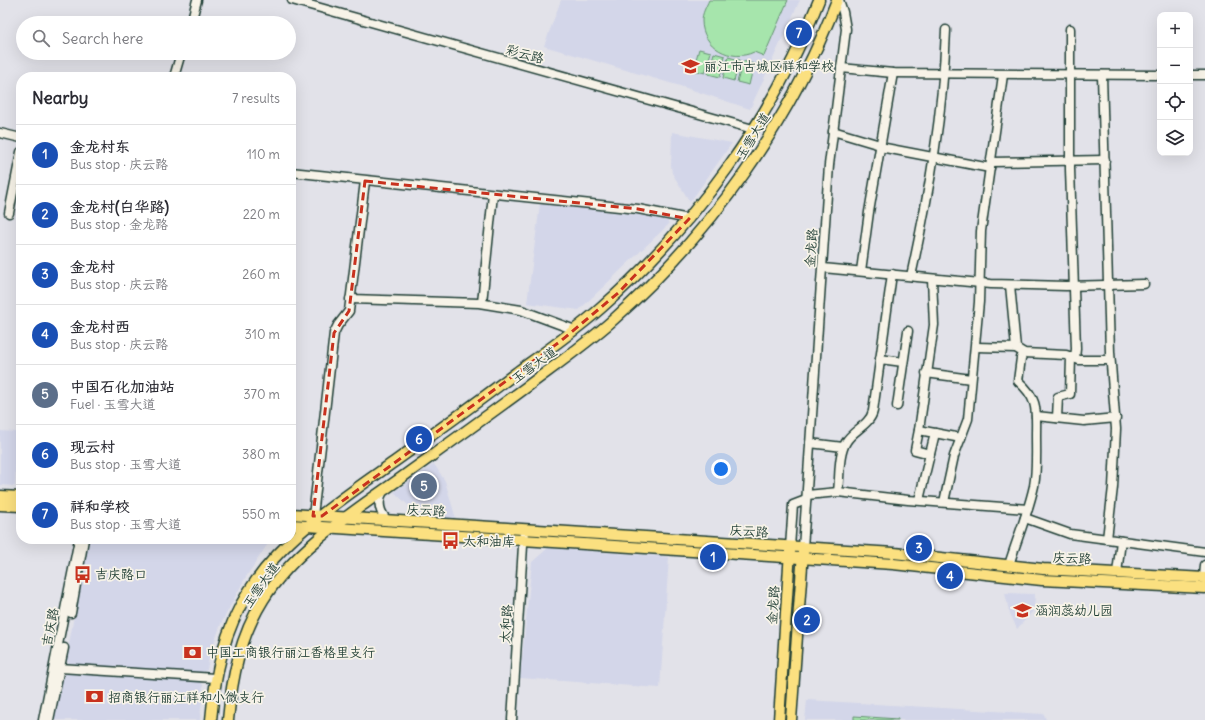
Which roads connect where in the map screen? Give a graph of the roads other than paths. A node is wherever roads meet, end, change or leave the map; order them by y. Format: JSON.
{"nodes":[{"id":1,"x":198,"y":0,"type":"edge"},
{"id":2,"x":292,"y":0,"type":"edge"},
{"id":3,"x":819,"y":0,"type":"edge"},
{"id":4,"x":838,"y":0,"type":"edge"},
{"id":5,"x":192,"y":16,"type":"edge"},
{"id":6,"x":946,"y":30,"type":"dead end"},
{"id":7,"x":1070,"y":30,"type":"dead end"},
{"id":8,"x":180,"y":60,"type":"edge"},
{"id":9,"x":841,"y":68,"type":"junction"},
{"id":10,"x":176,"y":72,"type":"edge"},
{"id":11,"x":893,"y":73,"type":"junction"},
{"id":12,"x":944,"y":74,"type":"junction"},
{"id":13,"x":1003,"y":75,"type":"junction"},
{"id":14,"x":1069,"y":75,"type":"junction"},
{"id":15,"x":1102,"y":75,"type":"junction"},
{"id":16,"x":1157,"y":75,"type":"edge"},
{"id":17,"x":1193,"y":75,"type":"edge"},
{"id":18,"x":1205,"y":75,"type":"edge"},
{"id":19,"x":753,"y":129,"type":"junction"},
{"id":20,"x":833,"y":131,"type":"junction"},
{"id":21,"x":0,"y":133,"type":"edge"},
{"id":22,"x":16,"y":137,"type":"edge"},
{"id":23,"x":880,"y":146,"type":"junction"},
{"id":24,"x":934,"y":157,"type":"junction"},
{"id":25,"x":1105,"y":160,"type":"junction"},
{"id":26,"x":1070,"y":161,"type":"junction"},
{"id":27,"x":991,"y":165,"type":"junction"},
{"id":28,"x":296,"y":173,"type":"edge"},
{"id":29,"x":16,"y":177,"type":"edge"},
{"id":30,"x":365,"y":181,"type":"junction"},
{"id":31,"x":493,"y":194,"type":"junction"},
{"id":32,"x":9,"y":213,"type":"dead end"},
{"id":33,"x":688,"y":218,"type":"junction"},
{"id":34,"x":823,"y":268,"type":"junction"},
{"id":35,"x":861,"y":271,"type":"junction"},
{"id":36,"x":892,"y":274,"type":"junction"},
{"id":37,"x":911,"y":276,"type":"junction"},
{"id":38,"x":932,"y":278,"type":"junction"},
{"id":39,"x":980,"y":283,"type":"junction"},
{"id":40,"x":1144,"y":284,"type":"dead end"},
{"id":41,"x":1010,"y":285,"type":"junction"},
{"id":42,"x":1108,"y":285,"type":"junction"},
{"id":43,"x":1075,"y":286,"type":"junction"},
{"id":44,"x":350,"y":299,"type":"junction"},
{"id":45,"x":482,"y":303,"type":"junction"},
{"id":46,"x":575,"y":330,"type":"junction"},
{"id":47,"x":908,"y":331,"type":"dead end"},
{"id":48,"x":976,"y":347,"type":"junction"},
{"id":49,"x":1016,"y":348,"type":"junction"},
{"id":50,"x":1024,"y":353,"type":"junction"},
{"id":51,"x":1073,"y":357,"type":"junction"},
{"id":52,"x":880,"y":359,"type":"junction"},
{"id":53,"x":1110,"y":360,"type":"junction"},
{"id":54,"x":903,"y":362,"type":"junction"},
{"id":55,"x":926,"y":373,"type":"junction"},
{"id":56,"x":971,"y":379,"type":"junction"},
{"id":57,"x":897,"y":406,"type":"dead end"},
{"id":58,"x":1036,"y":416,"type":"junction"},
{"id":59,"x":1057,"y":418,"type":"junction"},
{"id":60,"x":1116,"y":418,"type":"junction"},
{"id":61,"x":919,"y":430,"type":"junction"},
{"id":62,"x":935,"y":434,"type":"junction"},
{"id":63,"x":961,"y":438,"type":"junction"},
{"id":64,"x":810,"y":443,"type":"junction"},
{"id":65,"x":844,"y":447,"type":"junction"},
{"id":66,"x":930,"y":454,"type":"junction"},
{"id":67,"x":383,"y":491,"type":"junction"},
{"id":68,"x":838,"y":492,"type":"junction"},
{"id":69,"x":0,"y":496,"type":"edge"},
{"id":70,"x":16,"y":497,"type":"edge"},
{"id":71,"x":807,"y":498,"type":"junction"},
{"id":72,"x":919,"y":500,"type":"junction"},
{"id":73,"x":944,"y":502,"type":"junction"},
{"id":74,"x":0,"y":505,"type":"edge"},
{"id":75,"x":16,"y":506,"type":"edge"},
{"id":76,"x":1028,"y":509,"type":"junction"},
{"id":77,"x":296,"y":514,"type":"edge"},
{"id":78,"x":317,"y":516,"type":"junction"},
{"id":79,"x":347,"y":518,"type":"junction"},
{"id":80,"x":1025,"y":518,"type":"junction"},
{"id":81,"x":388,"y":521,"type":"junction"},
{"id":82,"x":296,"y":525,"type":"edge"},
{"id":83,"x":309,"y":526,"type":"junction"},
{"id":84,"x":334,"y":528,"type":"junction"},
{"id":85,"x":524,"y":530,"type":"junction"},
{"id":86,"x":296,"y":535,"type":"edge"},
{"id":87,"x":1106,"y":539,"type":"junction"},
{"id":88,"x":523,"y":541,"type":"junction"},
{"id":89,"x":1122,"y":541,"type":"junction"},
{"id":90,"x":78,"y":544,"type":"edge"},
{"id":91,"x":83,"y":544,"type":"edge"},
{"id":92,"x":283,"y":544,"type":"edge"},
{"id":93,"x":790,"y":547,"type":"junction"},
{"id":94,"x":803,"y":548,"type":"junction"},
{"id":95,"x":1205,"y":552,"type":"edge"},
{"id":96,"x":789,"y":558,"type":"junction"},
{"id":97,"x":802,"y":559,"type":"junction"},
{"id":98,"x":1009,"y":565,"type":"junction"},
{"id":99,"x":1205,"y":565,"type":"edge"},
{"id":100,"x":1117,"y":573,"type":"junction"},
{"id":101,"x":1204,"y":577,"type":"edge"},
{"id":102,"x":1205,"y":588,"type":"edge"},
{"id":103,"x":60,"y":668,"type":"junction"},
{"id":104,"x":215,"y":678,"type":"junction"},
{"id":105,"x":43,"y":720,"type":"edge"},
{"id":106,"x":49,"y":720,"type":"edge"},
{"id":107,"x":211,"y":720,"type":"edge"},
{"id":108,"x":228,"y":720,"type":"edge"},
{"id":109,"x":512,"y":720,"type":"edge"},
{"id":110,"x":778,"y":720,"type":"edge"},
{"id":111,"x":792,"y":720,"type":"edge"}],
"edges":[{"from":1,"to":5,"type":"street"},
{"from":2,"to":19,"type":"street","name":"彩云路"},
{"from":3,"to":19,"type":"main road","name":"玉雪大道"},
{"from":4,"to":9,"type":"street","name":"金龙路"},
{"from":4,"to":67,"type":"main road","name":"玉雪大道"},
{"from":6,"to":12,"type":"street"},
{"from":7,"to":14,"type":"street"},
{"from":8,"to":10,"type":"street"},
{"from":9,"to":11,"type":"street"},
{"from":9,"to":20,"type":"street","name":"金龙路"},
{"from":11,"to":12,"type":"street"},
{"from":11,"to":23,"type":"street"},
{"from":12,"to":13,"type":"street"},
{"from":12,"to":24,"type":"street"},
{"from":13,"to":14,"type":"street"},
{"from":13,"to":27,"type":"street"},
{"from":14,"to":15,"type":"street"},
{"from":14,"to":26,"type":"street"},
{"from":15,"to":16,"type":"street"},
{"from":15,"to":25,"type":"street"},
{"from":17,"to":18,"type":"street"},
{"from":19,"to":33,"type":"main road","name":"玉雪大道"},
{"from":20,"to":23,"type":"street"},
{"from":20,"to":34,"type":"street","name":"金龙路"},
{"from":21,"to":22,"type":"street"},
{"from":23,"to":24,"type":"street"},
{"from":23,"to":35,"type":"street"},
{"from":24,"to":27,"type":"street"},
{"from":24,"to":37,"type":"street"},
{"from":25,"to":26,"type":"street"},
{"from":25,"to":42,"type":"street"},
{"from":26,"to":27,"type":"street"},
{"from":26,"to":43,"type":"street"},
{"from":27,"to":39,"type":"street"},
{"from":28,"to":30,"type":"street"},
{"from":29,"to":32,"type":"street"},
{"from":30,"to":31,"type":"street"},
{"from":30,"to":44,"type":"street"},
{"from":31,"to":33,"type":"street"},
{"from":31,"to":45,"type":"street"},
{"from":33,"to":46,"type":"main road","name":"玉雪大道"},
{"from":34,"to":35,"type":"street"},
{"from":34,"to":64,"type":"street","name":"金龙路"},
{"from":35,"to":36,"type":"street"},
{"from":36,"to":37,"type":"street"},
{"from":36,"to":52,"type":"street"},
{"from":37,"to":38,"type":"street"},
{"from":38,"to":39,"type":"street"},
{"from":38,"to":55,"type":"street"},
{"from":39,"to":41,"type":"street"},
{"from":39,"to":48,"type":"street"},
{"from":40,"to":42,"type":"street"},
{"from":41,"to":43,"type":"street"},
{"from":41,"to":49,"type":"street"},
{"from":42,"to":43,"type":"street"},
{"from":42,"to":53,"type":"street"},
{"from":43,"to":51,"type":"street"},
{"from":44,"to":45,"type":"street"},
{"from":44,"to":78,"type":"street"},
{"from":45,"to":46,"type":"street"},
{"from":46,"to":78,"type":"main road","name":"玉雪大道"},
{"from":47,"to":54,"type":"street"},
{"from":48,"to":49,"type":"street"},
{"from":48,"to":56,"type":"street"},
{"from":49,"to":50,"type":"street"},
{"from":50,"to":51,"type":"street"},
{"from":50,"to":58,"type":"street"},
{"from":51,"to":53,"type":"street"},
{"from":51,"to":59,"type":"street"},
{"from":52,"to":54,"type":"street"},
{"from":52,"to":65,"type":"street"},
{"from":53,"to":60,"type":"street"},
{"from":54,"to":57,"type":"street"},
{"from":55,"to":56,"type":"street"},
{"from":55,"to":61,"type":"street"},
{"from":56,"to":63,"type":"street"},
{"from":58,"to":59,"type":"street"},
{"from":58,"to":76,"type":"street"},
{"from":59,"to":60,"type":"street"},
{"from":60,"to":87,"type":"street"},
{"from":61,"to":62,"type":"street"},
{"from":61,"to":66,"type":"street"},
{"from":62,"to":63,"type":"street"},
{"from":62,"to":66,"type":"street"},
{"from":63,"to":73,"type":"street"},
{"from":64,"to":65,"type":"street"},
{"from":64,"to":71,"type":"street","name":"金龙路"},
{"from":65,"to":68,"type":"street"},
{"from":66,"to":72,"type":"street"},
{"from":67,"to":79,"type":"main road","name":"玉雪大道"},
{"from":67,"to":81,"type":"street"},
{"from":68,"to":71,"type":"street"},
{"from":68,"to":72,"type":"street"},
{"from":69,"to":70,"type":"main road"},
{"from":71,"to":93,"type":"street","name":"金龙路"},
{"from":71,"to":94,"type":"street","name":"金龙路"},
{"from":72,"to":73,"type":"street"},
{"from":73,"to":76,"type":"street"},
{"from":74,"to":75,"type":"main road"},
{"from":76,"to":80,"type":"street"},
{"from":77,"to":78,"type":"main road","name":"庆云路"},
{"from":78,"to":79,"type":"main road","name":"庆云路"},
{"from":78,"to":83,"type":"main road","name":"玉雪大道"},
{"from":79,"to":81,"type":"main road","name":"庆云路"},
{"from":79,"to":84,"type":"main road","name":"玉雪大道"},
{"from":80,"to":87,"type":"street"},
{"from":80,"to":98,"type":"street"},
{"from":81,"to":85,"type":"main road","name":"庆云路"},
{"from":82,"to":83,"type":"main road","name":"庆云路"},
{"from":83,"to":84,"type":"main road","name":"庆云路"},
{"from":83,"to":86,"type":"main road","name":"玉雪大道"},
{"from":84,"to":88,"type":"main road","name":"庆云路"},
{"from":84,"to":108,"type":"main road","name":"玉雪大道"},
{"from":85,"to":88,"type":"street","name":"太和路"},
{"from":85,"to":93,"type":"main road","name":"庆云路"},
{"from":87,"to":89,"type":"street"},
{"from":88,"to":96,"type":"main road","name":"庆云路"},
{"from":88,"to":109,"type":"street","name":"太和路"},
{"from":89,"to":95,"type":"street"},
{"from":89,"to":100,"type":"street"},
{"from":90,"to":105,"type":"street","name":"吉庆路"},
{"from":91,"to":103,"type":"street","name":"吉庆路"},
{"from":92,"to":104,"type":"main road","name":"玉雪大道"},
{"from":93,"to":94,"type":"main road","name":"庆云路"},
{"from":93,"to":96,"type":"main road","name":"金龙路"},
{"from":94,"to":97,"type":"main road","name":"金龙路"},
{"from":94,"to":98,"type":"main road","name":"庆云路"},
{"from":96,"to":97,"type":"main road","name":"庆云路"},
{"from":96,"to":110,"type":"main road","name":"金龙路"},
{"from":97,"to":102,"type":"main road","name":"庆云路"},
{"from":97,"to":111,"type":"main road","name":"金龙路"},
{"from":98,"to":100,"type":"main road","name":"庆云路"},
{"from":99,"to":101,"type":"street"},
{"from":100,"to":101,"type":"main road","name":"庆云路"},
{"from":103,"to":104,"type":"street"},
{"from":103,"to":106,"type":"street","name":"吉庆路"},
{"from":104,"to":107,"type":"main road","name":"玉雪大道"}]}
